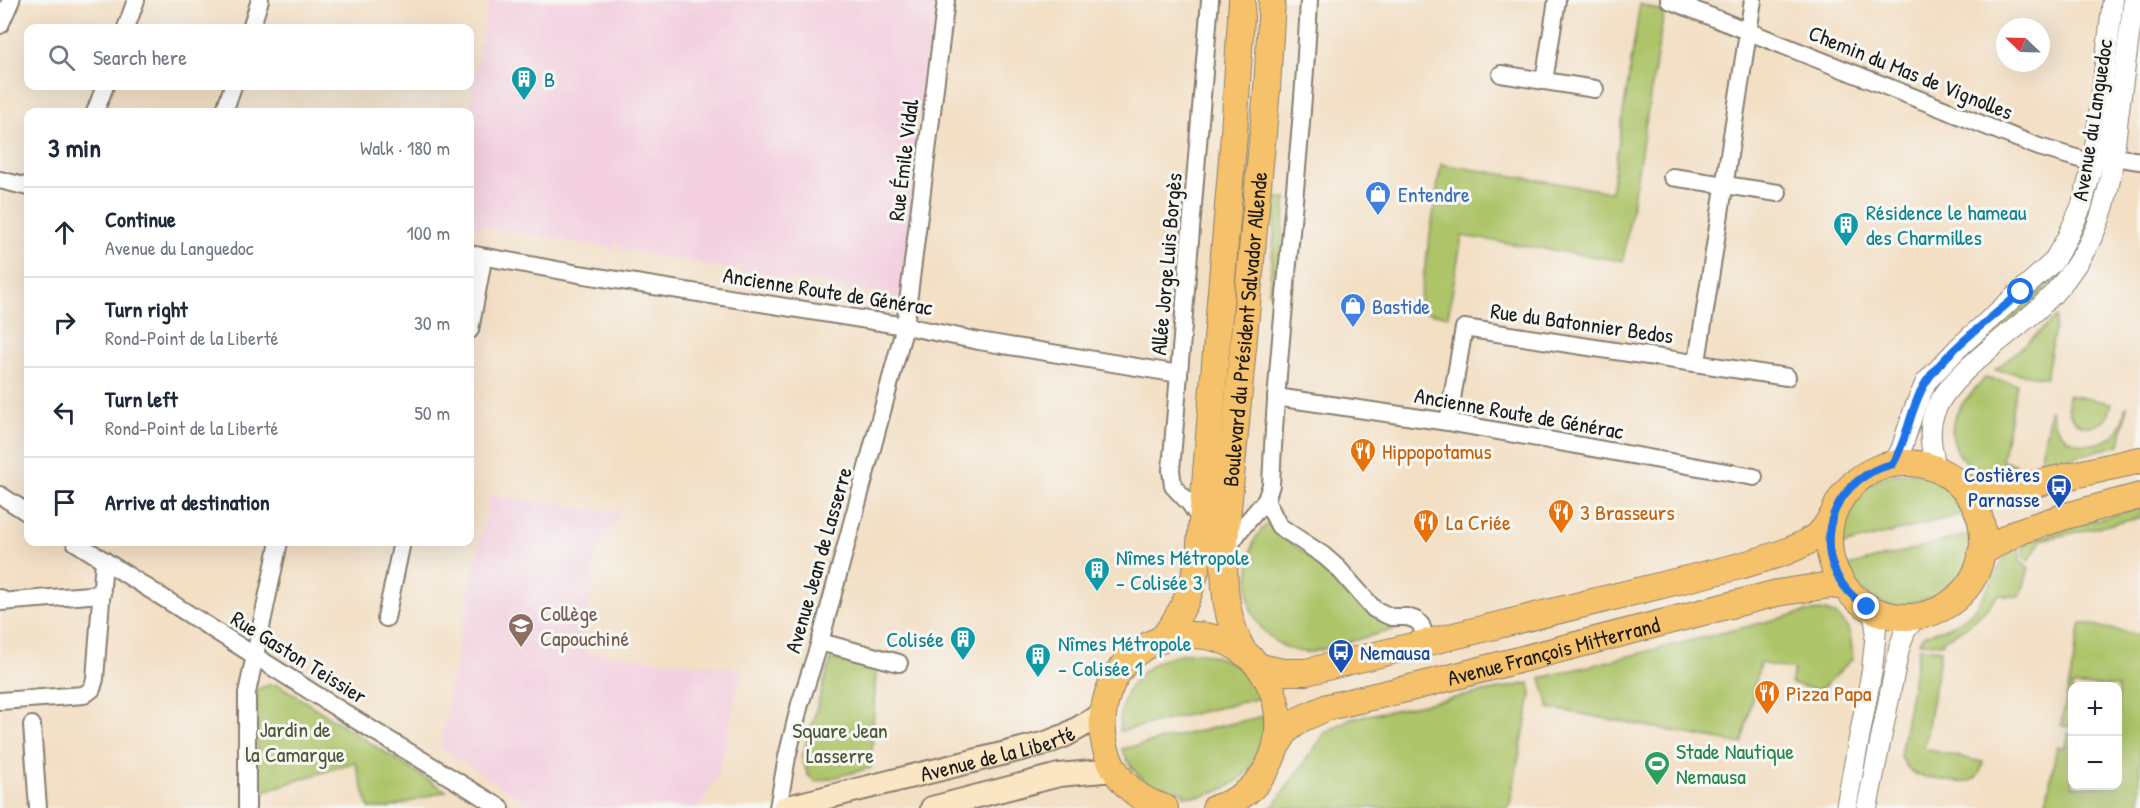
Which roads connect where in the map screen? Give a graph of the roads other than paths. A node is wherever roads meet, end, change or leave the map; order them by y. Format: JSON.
{"nodes":[{"id":1,"x":11,"y":0,"type":"edge"},
{"id":2,"x":136,"y":0,"type":"edge"},
{"id":3,"x":260,"y":0,"type":"edge"},
{"id":4,"x":946,"y":0,"type":"edge"},
{"id":5,"x":1210,"y":0,"type":"edge"},
{"id":6,"x":1242,"y":0,"type":"edge"},
{"id":7,"x":1272,"y":0,"type":"edge"},
{"id":8,"x":1309,"y":0,"type":"edge"},
{"id":9,"x":1557,"y":0,"type":"edge"},
{"id":10,"x":1669,"y":0,"type":"edge"},
{"id":11,"x":1753,"y":0,"type":"edge"},
{"id":12,"x":2113,"y":0,"type":"edge"},
{"id":13,"x":2134,"y":0,"type":"edge"},
{"id":14,"x":127,"y":24,"type":"edge"},
{"id":15,"x":252,"y":24,"type":"edge"},
{"id":16,"x":0,"y":25,"type":"edge"},
{"id":17,"x":1749,"y":31,"type":"junction"},
{"id":18,"x":1501,"y":74,"type":"dead end"},
{"id":19,"x":1544,"y":81,"type":"junction"},
{"id":20,"x":1595,"y":89,"type":"dead end"},
{"id":21,"x":103,"y":90,"type":"edge"},
{"id":22,"x":232,"y":90,"type":"edge"},
{"id":23,"x":97,"y":108,"type":"edge"},
{"id":24,"x":225,"y":108,"type":"edge"},
{"id":25,"x":2114,"y":157,"type":"junction"},
{"id":26,"x":2140,"y":161,"type":"edge"},
{"id":27,"x":2092,"y":163,"type":"junction"},
{"id":28,"x":1672,"y":177,"type":"dead end"},
{"id":29,"x":0,"y":180,"type":"edge"},
{"id":30,"x":1724,"y":184,"type":"junction"},
{"id":31,"x":24,"y":186,"type":"edge"},
{"id":32,"x":1778,"y":193,"type":"dead end"},
{"id":33,"x":476,"y":259,"type":"edge"},
{"id":34,"x":474,"y":283,"type":"edge"},
{"id":35,"x":905,"y":326,"type":"junction"},
{"id":36,"x":1697,"y":362,"type":"junction"},
{"id":37,"x":1179,"y":374,"type":"junction"},
{"id":38,"x":1787,"y":377,"type":"dead end"},
{"id":39,"x":1276,"y":397,"type":"junction"},
{"id":40,"x":1448,"y":422,"type":"junction"},
{"id":41,"x":2140,"y":460,"type":"edge"},
{"id":42,"x":1893,"y":464,"type":"junction"},
{"id":43,"x":1936,"y":469,"type":"junction"},
{"id":44,"x":1754,"y":477,"type":"dead end"},
{"id":45,"x":1962,"y":487,"type":"junction"},
{"id":46,"x":0,"y":495,"type":"edge"},
{"id":47,"x":2140,"y":496,"type":"edge"},
{"id":48,"x":1266,"y":500,"type":"junction"},
{"id":49,"x":24,"y":510,"type":"edge"},
{"id":50,"x":1831,"y":518,"type":"junction"},
{"id":51,"x":1202,"y":522,"type":"junction"},
{"id":52,"x":81,"y":546,"type":"edge"},
{"id":53,"x":278,"y":546,"type":"edge"},
{"id":54,"x":401,"y":546,"type":"edge"},
{"id":55,"x":1224,"y":552,"type":"junction"},
{"id":56,"x":1981,"y":553,"type":"junction"},
{"id":57,"x":104,"y":560,"type":"junction"},
{"id":58,"x":1844,"y":587,"type":"junction"},
{"id":59,"x":102,"y":594,"type":"junction"},
{"id":60,"x":0,"y":598,"type":"edge"},
{"id":61,"x":1867,"y":607,"type":"junction"},
{"id":62,"x":1917,"y":616,"type":"junction"},
{"id":63,"x":386,"y":618,"type":"dead end"},
{"id":64,"x":1161,"y":640,"type":"junction"},
{"id":65,"x":820,"y":642,"type":"junction"},
{"id":66,"x":1427,"y":642,"type":"junction"},
{"id":67,"x":254,"y":656,"type":"junction"},
{"id":68,"x":1252,"y":660,"type":"junction"},
{"id":69,"x":899,"y":663,"type":"dead end"},
{"id":70,"x":0,"y":701,"type":"edge"},
{"id":71,"x":1102,"y":714,"type":"junction"},
{"id":72,"x":32,"y":725,"type":"dead end"},
{"id":73,"x":1276,"y":747,"type":"junction"},
{"id":74,"x":1114,"y":770,"type":"junction"},
{"id":75,"x":1156,"y":806,"type":"edge"},
{"id":76,"x":1220,"y":807,"type":"edge"},
{"id":77,"x":38,"y":808,"type":"edge"},
{"id":78,"x":248,"y":808,"type":"edge"},
{"id":79,"x":501,"y":808,"type":"edge"},
{"id":80,"x":778,"y":808,"type":"edge"},
{"id":81,"x":784,"y":808,"type":"edge"},
{"id":82,"x":932,"y":808,"type":"edge"},
{"id":83,"x":1846,"y":808,"type":"edge"},
{"id":84,"x":1867,"y":808,"type":"edge"}],
"edges":[{"from":1,"to":16,"type":"street"},
{"from":2,"to":14,"type":"street"},
{"from":3,"to":15,"type":"street"},
{"from":4,"to":35,"type":"street","name":"Rue Émile Vidal"},
{"from":5,"to":37,"type":"street","name":"Allée Jorge Luis Borgès"},
{"from":6,"to":51,"type":"main road","name":"Boulevard du Président Salvador Allende"},
{"from":7,"to":55,"type":"main road","name":"Boulevard du Président Salvador Allende"},
{"from":8,"to":39,"type":"street"},
{"from":9,"to":19,"type":"street"},
{"from":10,"to":17,"type":"street","name":"Chemin du Mas de Vignolles"},
{"from":11,"to":17,"type":"street"},
{"from":12,"to":27,"type":"street","name":"Avenue du Languedoc"},
{"from":13,"to":25,"type":"street","name":"Avenue du Languedoc"},
{"from":17,"to":27,"type":"street","name":"Chemin du Mas de Vignolles"},
{"from":17,"to":30,"type":"street"},
{"from":18,"to":19,"type":"street"},
{"from":19,"to":20,"type":"street"},
{"from":21,"to":23,"type":"street"},
{"from":22,"to":24,"type":"street"},
{"from":25,"to":26,"type":"street"},
{"from":25,"to":27,"type":"street"},
{"from":25,"to":43,"type":"street","name":"Avenue du Languedoc"},
{"from":27,"to":42,"type":"street","name":"Avenue du Languedoc"},
{"from":28,"to":30,"type":"street"},
{"from":29,"to":31,"type":"street"},
{"from":30,"to":32,"type":"street"},
{"from":30,"to":36,"type":"street"},
{"from":33,"to":34,"type":"street"},
{"from":33,"to":35,"type":"street","name":"Ancienne Route de Générac"},
{"from":35,"to":37,"type":"street","name":"Ancienne Route de Générac"},
{"from":35,"to":65,"type":"street","name":"Avenue Jean de Lasserre"},
{"from":36,"to":38,"type":"street","name":"Rue du Batonnier Bedos"},
{"from":36,"to":40,"type":"street","name":"Rue du Batonnier Bedos"},
{"from":37,"to":51,"type":"street","name":"Allée Jorge Luis Borgès"},
{"from":39,"to":40,"type":"street","name":"Ancienne Route de Générac"},
{"from":39,"to":48,"type":"street"},
{"from":40,"to":44,"type":"street","name":"Ancienne Route de Générac"},
{"from":41,"to":45,"type":"main road"},
{"from":42,"to":43,"type":"main road"},
{"from":42,"to":50,"type":"main road"},
{"from":43,"to":45,"type":"main road"},
{"from":45,"to":56,"type":"main road"},
{"from":46,"to":49,"type":"street"},
{"from":47,"to":56,"type":"main road"},
{"from":48,"to":55,"type":"street"},
{"from":48,"to":66,"type":"street"},
{"from":50,"to":58,"type":"main road"},
{"from":50,"to":66,"type":"main road","name":"Avenue François Mitterrand"},
{"from":51,"to":64,"type":"main road","name":"Boulevard du Président Salvador Allende"},
{"from":52,"to":57,"type":"street","name":"Rue Gaston Teissier"},
{"from":53,"to":67,"type":"street"},
{"from":54,"to":63,"type":"street"},
{"from":55,"to":68,"type":"main road","name":"Boulevard du Président Salvador Allende"},
{"from":56,"to":62,"type":"main road"},
{"from":57,"to":59,"type":"street"},
{"from":57,"to":67,"type":"street","name":"Rue Gaston Teissier"},
{"from":58,"to":61,"type":"main road"},
{"from":58,"to":73,"type":"main road","name":"Avenue François Mitterrand"},
{"from":59,"to":60,"type":"street"},
{"from":59,"to":70,"type":"street"},
{"from":61,"to":62,"type":"main road"},
{"from":61,"to":83,"type":"street"},
{"from":62,"to":84,"type":"street"},
{"from":64,"to":68,"type":"main road","name":"Avenue François Mitterrand"},
{"from":64,"to":71,"type":"main road"},
{"from":65,"to":69,"type":"street"},
{"from":65,"to":80,"type":"street","name":"Avenue Jean de Lasserre"},
{"from":66,"to":68,"type":"main road","name":"Avenue François Mitterrand"},
{"from":67,"to":78,"type":"street"},
{"from":67,"to":79,"type":"street","name":"Rue Gaston Teissier"},
{"from":68,"to":73,"type":"main road","name":"Boulevard du Président Salvador Allende"},
{"from":71,"to":74,"type":"main road"},
{"from":71,"to":81,"type":"main road","name":"Avenue de la Liberté"},
{"from":72,"to":77,"type":"street"},
{"from":73,"to":76,"type":"main road"},
{"from":74,"to":75,"type":"main road"},
{"from":74,"to":82,"type":"main road","name":"Avenue de la Liberté"}]}
